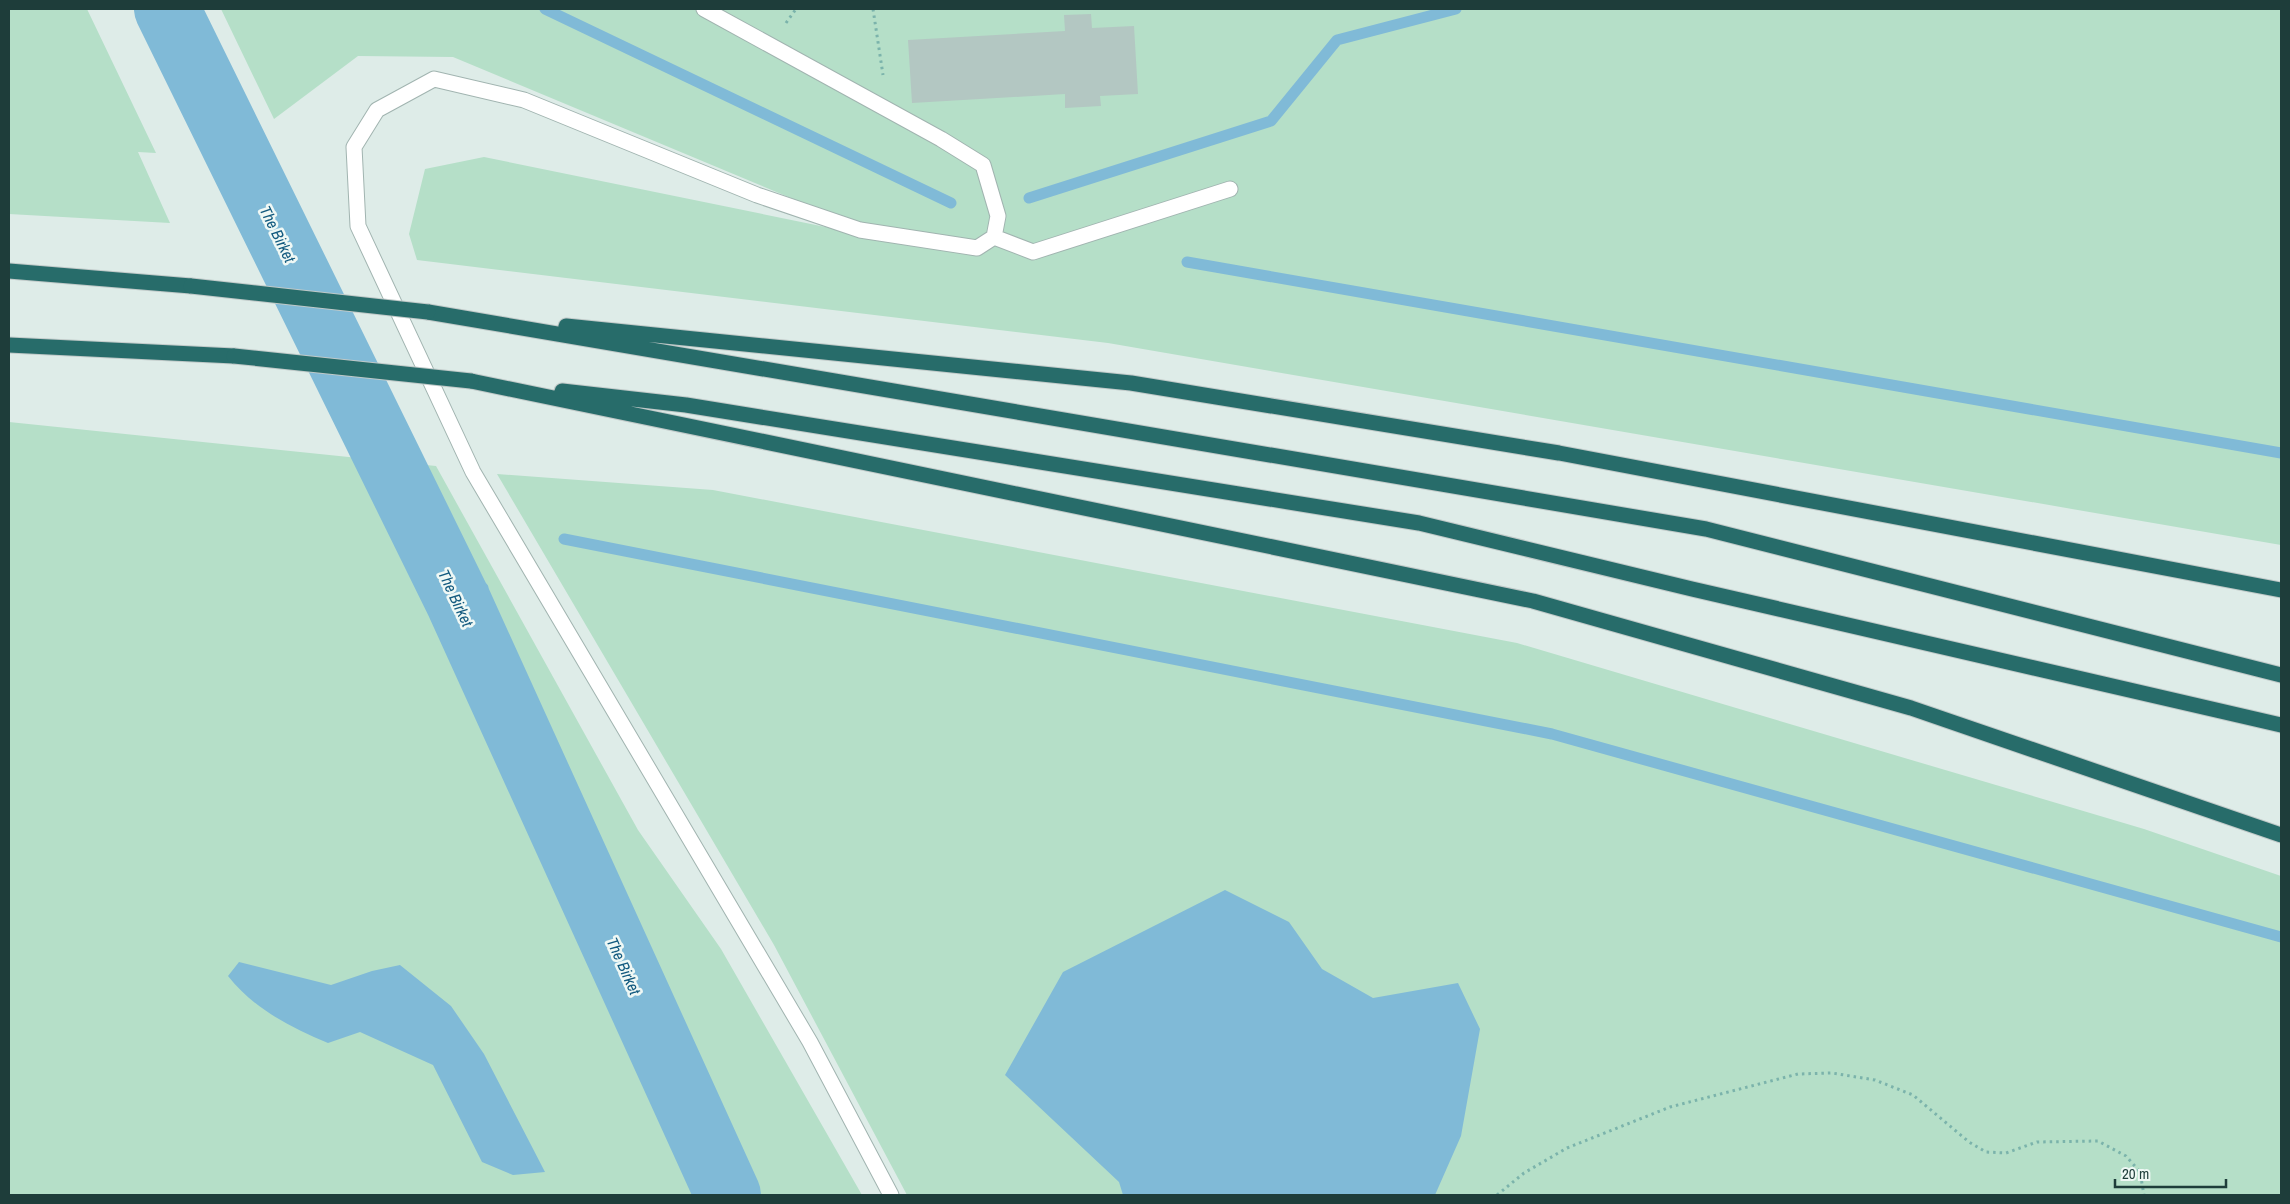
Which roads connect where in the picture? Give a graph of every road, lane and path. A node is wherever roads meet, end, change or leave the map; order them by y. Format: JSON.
{"nodes":[{"id":1,"x":704,"y":9,"type":"edge"},
{"id":2,"x":872,"y":9,"type":"edge"},
{"id":3,"x":889,"y":110,"type":"junction"},
{"id":4,"x":1230,"y":189,"type":"dead end"},
{"id":5,"x":994,"y":237,"type":"junction"},
{"id":6,"x":9,"y":271,"type":"edge"},
{"id":7,"x":428,"y":312,"type":"junction"},
{"id":8,"x":9,"y":345,"type":"edge"},
{"id":9,"x":471,"y":381,"type":"junction"},
{"id":10,"x":2281,"y":590,"type":"edge"},
{"id":11,"x":2281,"y":674,"type":"edge"},
{"id":12,"x":2281,"y":726,"type":"edge"},
{"id":13,"x":2281,"y":835,"type":"edge"},
{"id":14,"x":891,"y":1195,"type":"edge"},
{"id":15,"x":1497,"y":1195,"type":"edge"},
{"id":16,"x":2144,"y":1195,"type":"edge"}],
"edges":[{"from":1,"to":3,"type":"lane"},
{"from":2,"to":3,"type":"path"},
{"from":3,"to":5,"type":"lane"},
{"from":4,"to":5,"type":"lane"},
{"from":5,"to":14,"type":"lane"},
{"from":6,"to":7,"type":"highway","bridge":true},
{"from":7,"to":10,"type":"highway"},
{"from":7,"to":11,"type":"highway"},
{"from":8,"to":9,"type":"highway","bridge":true},
{"from":9,"to":12,"type":"highway"},
{"from":9,"to":13,"type":"highway"},
{"from":15,"to":16,"type":"path"}]}
